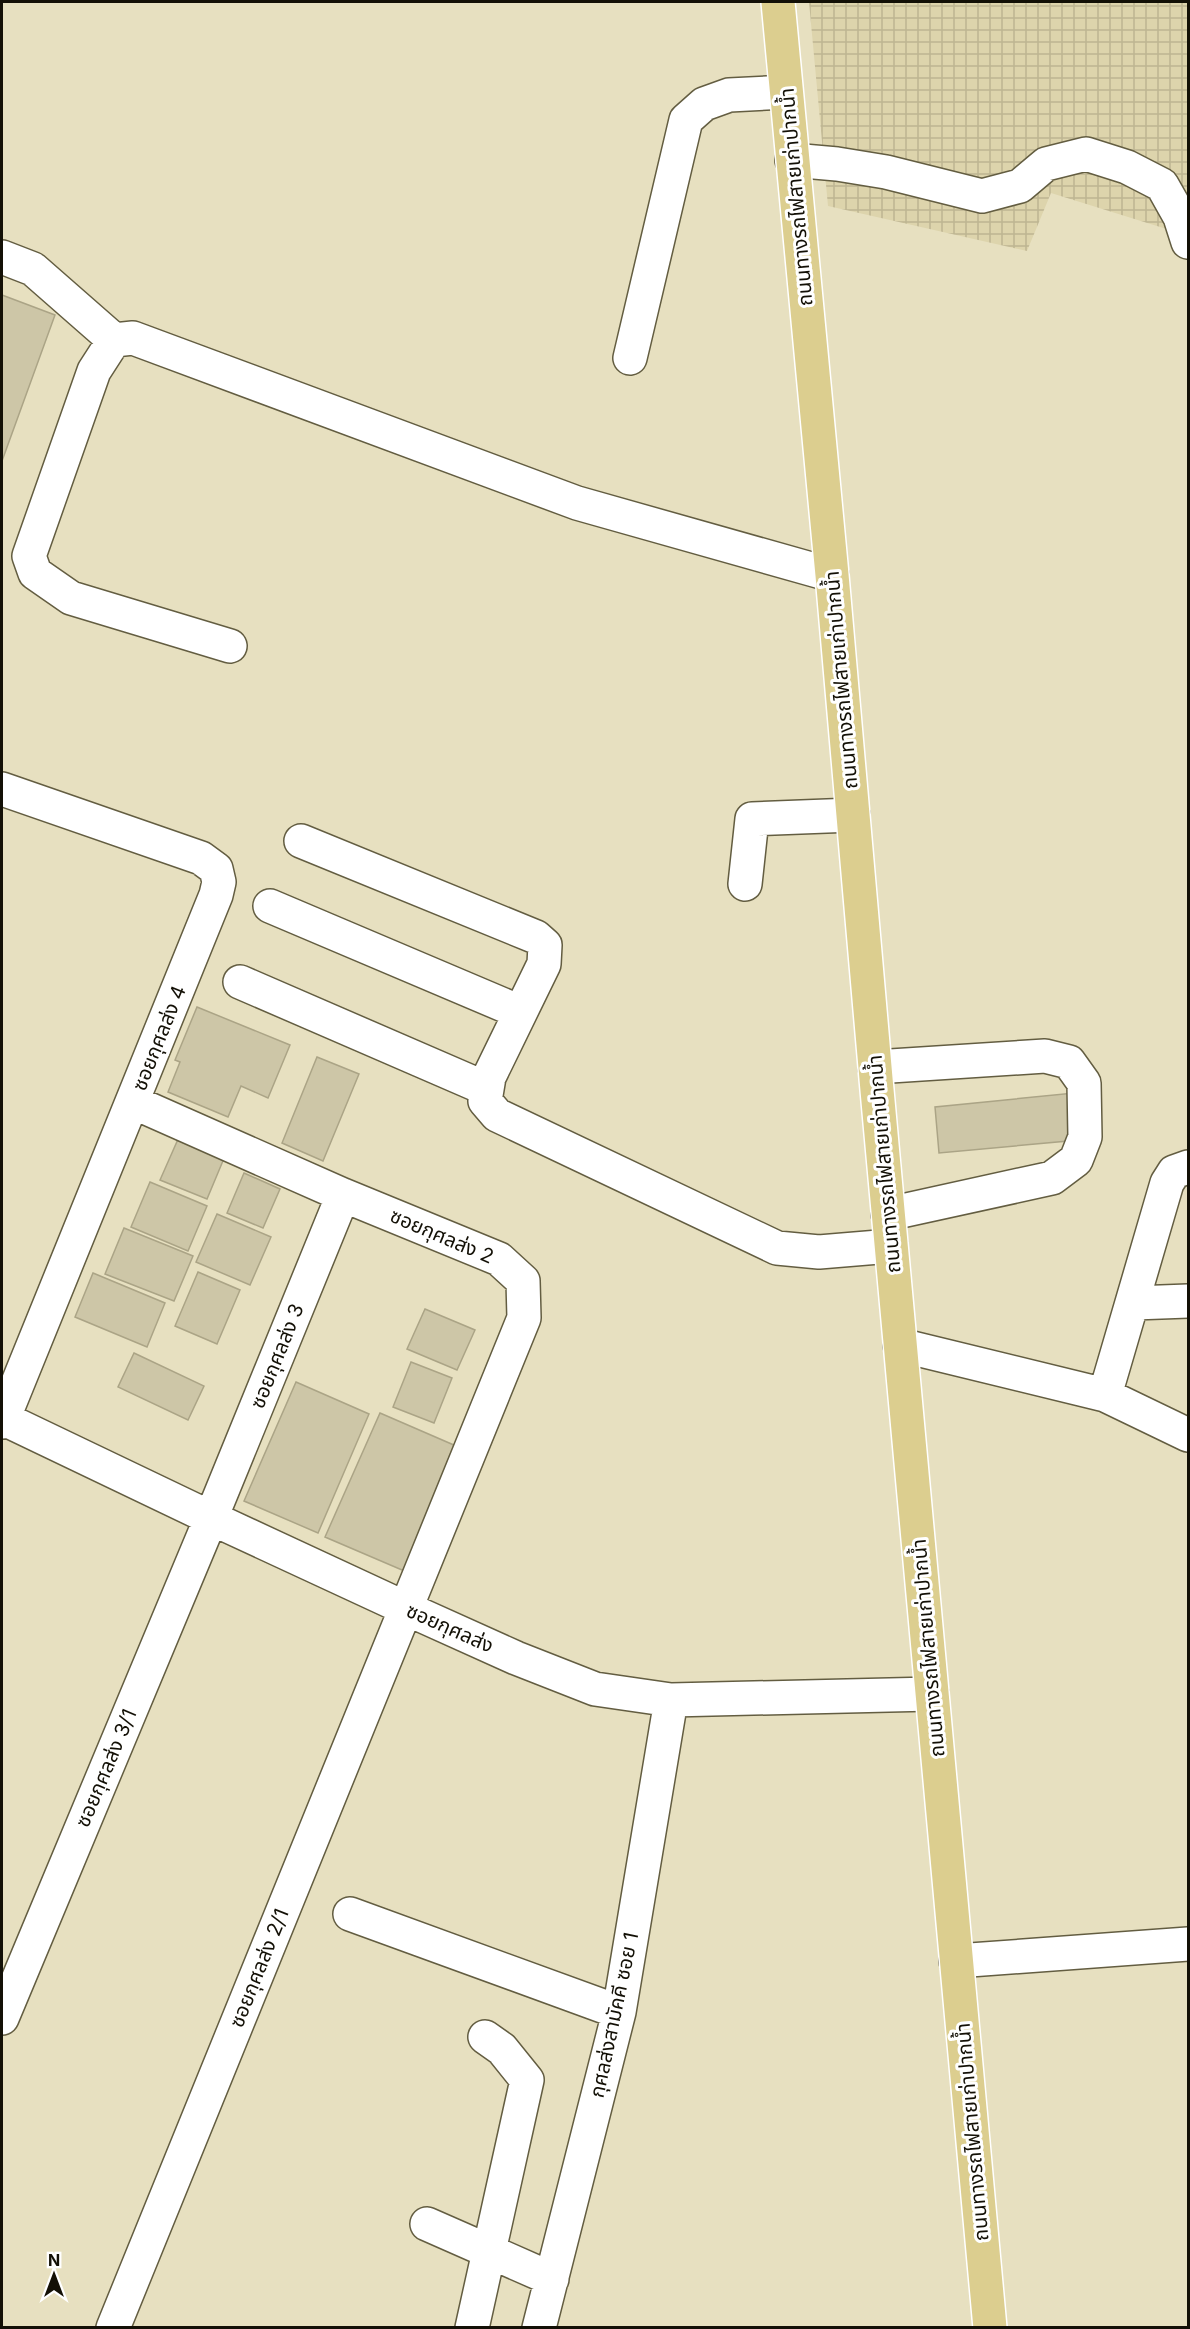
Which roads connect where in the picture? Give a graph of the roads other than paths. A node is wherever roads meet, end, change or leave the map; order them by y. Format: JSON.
{"nodes":[{"id":1,"x":778,"y":2,"type":"edge"},
{"id":2,"x":786,"y":92,"type":"junction"},
{"id":3,"x":792,"y":160,"type":"junction"},
{"id":4,"x":1188,"y":242,"type":"edge"},
{"id":5,"x":2,"y":257,"type":"edge"},
{"id":6,"x":114,"y":340,"type":"junction"},
{"id":7,"x":630,"y":358,"type":"dead end"},
{"id":8,"x":832,"y":575,"type":"junction"},
{"id":9,"x":230,"y":646,"type":"dead end"},
{"id":10,"x":2,"y":789,"type":"edge"},
{"id":11,"x":853,"y":815,"type":"junction"},
{"id":12,"x":301,"y":842,"type":"dead end"},
{"id":13,"x":745,"y":884,"type":"dead end"},
{"id":14,"x":270,"y":906,"type":"dead end"},
{"id":15,"x":240,"y":982,"type":"dead end"},
{"id":16,"x":520,"y":1012,"type":"junction"},
{"id":17,"x":875,"y":1067,"type":"junction"},
{"id":18,"x":487,"y":1089,"type":"junction"},
{"id":19,"x":133,"y":1102,"type":"junction"},
{"id":20,"x":1188,"y":1167,"type":"edge"},
{"id":21,"x":343,"y":1194,"type":"junction"},
{"id":22,"x":890,"y":1230,"type":"junction"},
{"id":23,"x":1188,"y":1301,"type":"edge"},
{"id":24,"x":1134,"y":1303,"type":"junction"},
{"id":25,"x":900,"y":1345,"type":"junction"},
{"id":26,"x":1105,"y":1395,"type":"junction"},
{"id":27,"x":2,"y":1420,"type":"edge"},
{"id":28,"x":1188,"y":1435,"type":"edge"},
{"id":29,"x":211,"y":1518,"type":"junction"},
{"id":30,"x":405,"y":1608,"type":"junction"},
{"id":31,"x":932,"y":1694,"type":"junction"},
{"id":32,"x":671,"y":1700,"type":"junction"},
{"id":33,"x":350,"y":1914,"type":"dead end"},
{"id":34,"x":1188,"y":1944,"type":"edge"},
{"id":35,"x":956,"y":1961,"type":"junction"},
{"id":36,"x":619,"y":2012,"type":"junction"},
{"id":37,"x":2,"y":2019,"type":"edge"},
{"id":38,"x":485,"y":2037,"type":"dead end"},
{"id":39,"x":428,"y":2224,"type":"dead end"},
{"id":40,"x":489,"y":2250,"type":"junction"},
{"id":41,"x":552,"y":2279,"type":"junction"},
{"id":42,"x":113,"y":2328,"type":"edge"},
{"id":43,"x":472,"y":2328,"type":"edge"},
{"id":44,"x":539,"y":2328,"type":"edge"},
{"id":45,"x":990,"y":2328,"type":"edge"}],
"edges":[{"from":1,"to":2,"type":"main road","name":"ถนนทางรถไฟสายเก่าปากน้ำ"},
{"from":2,"to":3,"type":"main road","name":"ถนนทางรถไฟสายเก่าปากน้ำ"},
{"from":2,"to":7,"type":"street"},
{"from":3,"to":4,"type":"street"},
{"from":3,"to":8,"type":"main road","name":"ถนนทางรถไฟสายเก่าปากน้ำ"},
{"from":5,"to":6,"type":"street"},
{"from":6,"to":8,"type":"street"},
{"from":6,"to":9,"type":"street"},
{"from":8,"to":11,"type":"main road","name":"ถนนทางรถไฟสายเก่าปากน้ำ"},
{"from":10,"to":19,"type":"street","name":"ซอยกุศลส่ง 4"},
{"from":11,"to":13,"type":"street"},
{"from":11,"to":17,"type":"main road","name":"ถนนทางรถไฟสายเก่าปากน้ำ"},
{"from":12,"to":16,"type":"street"},
{"from":14,"to":16,"type":"street"},
{"from":15,"to":18,"type":"street"},
{"from":16,"to":18,"type":"street"},
{"from":17,"to":22,"type":"main road","name":"ถนนทางรถไฟสายเก่าปากน้ำ"},
{"from":17,"to":22,"type":"street"},
{"from":18,"to":22,"type":"street"},
{"from":19,"to":21,"type":"street","name":"ซอยกุศลส่ง 2"},
{"from":19,"to":27,"type":"street","name":"ซอยกุศลส่ง 4"},
{"from":20,"to":24,"type":"street"},
{"from":21,"to":29,"type":"street","name":"ซอยกุศลส่ง 3"},
{"from":21,"to":30,"type":"street","name":"ซอยกุศลส่ง 2"},
{"from":22,"to":25,"type":"main road","name":"ถนนทางรถไฟสายเก่าปากน้ำ"},
{"from":23,"to":24,"type":"street"},
{"from":24,"to":26,"type":"street"},
{"from":25,"to":26,"type":"street"},
{"from":25,"to":31,"type":"main road","name":"ถนนทางรถไฟสายเก่าปากน้ำ"},
{"from":26,"to":28,"type":"street"},
{"from":27,"to":29,"type":"street","name":"ซอยกุศลส่ง"},
{"from":29,"to":30,"type":"street","name":"ซอยกุศลส่ง"},
{"from":29,"to":37,"type":"street","name":"ซอยกุศลส่ง 3/1"},
{"from":30,"to":32,"type":"street","name":"ซอยกุศลส่ง"},
{"from":30,"to":42,"type":"street","name":"ซอยกุศลส่ง 2/1"},
{"from":31,"to":32,"type":"street","name":"ซอยกุศลส่ง"},
{"from":31,"to":35,"type":"main road","name":"ถนนทางรถไฟสายเก่าปากน้ำ"},
{"from":32,"to":36,"type":"street","name":"กุศลส่งสามัคคี ซอย 1"},
{"from":33,"to":36,"type":"street"},
{"from":34,"to":35,"type":"street"},
{"from":35,"to":45,"type":"main road","name":"ถนนทางรถไฟสายเก่าปากน้ำ"},
{"from":36,"to":41,"type":"street","name":"กุศลส่งสามัคคี ซอย 1"},
{"from":38,"to":40,"type":"street"},
{"from":39,"to":40,"type":"street"},
{"from":40,"to":41,"type":"street"},
{"from":40,"to":43,"type":"street"},
{"from":41,"to":44,"type":"street","name":"กุศลส่งสามัคคี ซอย 1"}]}
